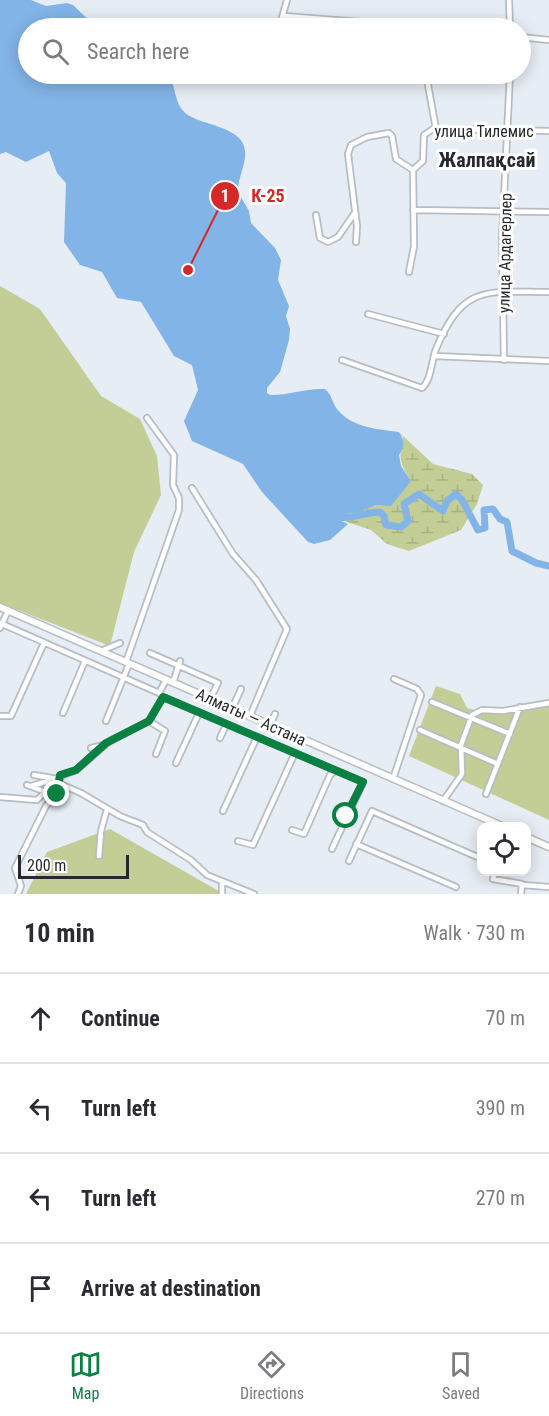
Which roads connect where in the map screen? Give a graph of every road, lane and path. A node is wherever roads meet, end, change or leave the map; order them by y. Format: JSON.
{"nodes":[{"id":1,"x":287,"y":0,"type":"edge"},
{"id":2,"x":509,"y":0,"type":"edge"},
{"id":3,"x":284,"y":16,"type":"joint"},
{"id":4,"x":302,"y":18,"type":"edge"},
{"id":5,"x":510,"y":18,"type":"edge"},
{"id":6,"x":531,"y":38,"type":"edge"},
{"id":7,"x":549,"y":40,"type":"edge"},
{"id":8,"x":428,"y":84,"type":"edge"},
{"id":9,"x":509,"y":84,"type":"edge"},
{"id":10,"x":436,"y":129,"type":"junction"},
{"id":11,"x":507,"y":130,"type":"junction"},
{"id":12,"x":549,"y":131,"type":"edge"},
{"id":13,"x":413,"y":170,"type":"junction"},
{"id":14,"x":412,"y":210,"type":"junction"},
{"id":15,"x":504,"y":210,"type":"junction"},
{"id":16,"x":549,"y":212,"type":"edge"},
{"id":17,"x":354,"y":214,"type":"junction"},
{"id":18,"x":316,"y":215,"type":"dead end"},
{"id":19,"x":356,"y":242,"type":"dead end"},
{"id":20,"x":409,"y":272,"type":"dead end"},
{"id":21,"x":502,"y":292,"type":"junction"},
{"id":22,"x":549,"y":292,"type":"edge"},
{"id":23,"x":368,"y":314,"type":"dead end"},
{"id":24,"x":444,"y":334,"type":"junction"},
{"id":25,"x":434,"y":356,"type":"junction"},
{"id":26,"x":342,"y":360,"type":"dead end"},
{"id":27,"x":504,"y":360,"type":"junction"},
{"id":28,"x":549,"y":361,"type":"edge"},
{"id":29,"x":147,"y":418,"type":"dead end"},
{"id":30,"x":192,"y":488,"type":"dead end"},
{"id":31,"x":0,"y":608,"type":"edge"},
{"id":32,"x":8,"y":611,"type":"junction"},
{"id":33,"x":1,"y":625,"type":"edge"},
{"id":34,"x":44,"y":643,"type":"junction"},
{"id":35,"x":120,"y":643,"type":"dead end"},
{"id":36,"x":101,"y":651,"type":"junction"},
{"id":37,"x":150,"y":653,"type":"dead end"},
{"id":38,"x":85,"y":661,"type":"junction"},
{"id":39,"x":128,"y":663,"type":"junction"},
{"id":40,"x":179,"y":663,"type":"junction"},
{"id":41,"x":123,"y":678,"type":"junction"},
{"id":42,"x":394,"y":679,"type":"dead end"},
{"id":43,"x":169,"y":681,"type":"junction"},
{"id":44,"x":241,"y":689,"type":"dead end"},
{"id":45,"x":161,"y":695,"type":"junction"},
{"id":46,"x":210,"y":699,"type":"junction"},
{"id":47,"x":432,"y":702,"type":"dead end"},
{"id":48,"x":549,"y":703,"type":"edge"},
{"id":49,"x":520,"y":707,"type":"junction"},
{"id":50,"x":232,"y":709,"type":"junction"},
{"id":51,"x":63,"y":713,"type":"dead end"},
{"id":52,"x":199,"y":713,"type":"junction"},
{"id":53,"x":275,"y":714,"type":"dead end"},
{"id":54,"x":0,"y":716,"type":"edge"},
{"id":55,"x":250,"y":717,"type":"junction"},
{"id":56,"x":470,"y":718,"type":"junction"},
{"id":57,"x":106,"y":721,"type":"dead end"},
{"id":58,"x":149,"y":721,"type":"junction"},
{"id":59,"x":226,"y":725,"type":"junction"},
{"id":60,"x":270,"y":725,"type":"junction"},
{"id":61,"x":420,"y":730,"type":"dead end"},
{"id":62,"x":510,"y":734,"type":"junction"},
{"id":63,"x":220,"y":738,"type":"dead end"},
{"id":64,"x":256,"y":739,"type":"junction"},
{"id":65,"x":104,"y":745,"type":"junction"},
{"id":66,"x":91,"y":748,"type":"dead end"},
{"id":67,"x":460,"y":748,"type":"junction"},
{"id":68,"x":156,"y":754,"type":"dead end"},
{"id":69,"x":294,"y":755,"type":"junction"},
{"id":70,"x":176,"y":763,"type":"dead end"},
{"id":71,"x":498,"y":764,"type":"junction"},
{"id":72,"x":335,"y":771,"type":"junction"},
{"id":73,"x":34,"y":775,"type":"dead end"},
{"id":74,"x":393,"y":779,"type":"junction"},
{"id":75,"x":56,"y":780,"type":"junction"},
{"id":76,"x":46,"y":792,"type":"junction"},
{"id":77,"x":486,"y":794,"type":"dead end"},
{"id":78,"x":0,"y":797,"type":"edge"},
{"id":79,"x":443,"y":801,"type":"junction"},
{"id":80,"x":107,"y":809,"type":"junction"},
{"id":81,"x":223,"y":811,"type":"dead end"},
{"id":82,"x":493,"y":822,"type":"edge"},
{"id":83,"x":292,"y":830,"type":"dead end"},
{"id":84,"x":531,"y":839,"type":"edge"},
{"id":85,"x":238,"y":841,"type":"dead end"},
{"id":86,"x":356,"y":844,"type":"junction"},
{"id":87,"x":549,"y":847,"type":"edge"},
{"id":88,"x":332,"y":849,"type":"dead end"},
{"id":89,"x":99,"y":856,"type":"dead end"},
{"id":90,"x":477,"y":857,"type":"edge"},
{"id":91,"x":349,"y":861,"type":"dead end"},
{"id":92,"x":494,"y":876,"type":"edge"},
{"id":93,"x":222,"y":882,"type":"junction"},
{"id":94,"x":523,"y":885,"type":"junction"},
{"id":95,"x":456,"y":887,"type":"dead end"},
{"id":96,"x":549,"y":887,"type":"edge"},
{"id":97,"x":18,"y":894,"type":"edge"},
{"id":98,"x":222,"y":894,"type":"edge"},
{"id":99,"x":254,"y":894,"type":"edge"},
{"id":100,"x":521,"y":894,"type":"edge"}],
"edges":[{"from":1,"to":3,"type":"street"},
{"from":2,"to":5,"type":"street"},
{"from":3,"to":4,"type":"street"},
{"from":6,"to":7,"type":"street"},
{"from":8,"to":10,"type":"street"},
{"from":9,"to":11,"type":"street","name":"улица Ардагерлер"},
{"from":10,"to":11,"type":"street","name":"улица Тилемис"},
{"from":10,"to":13,"type":"street","name":"улица Тилемис"},
{"from":11,"to":12,"type":"street","name":"улица Тилемис"},
{"from":11,"to":15,"type":"street","name":"улица Ардагерлер"},
{"from":13,"to":14,"type":"street"},
{"from":13,"to":17,"type":"street"},
{"from":14,"to":15,"type":"street"},
{"from":14,"to":20,"type":"street"},
{"from":15,"to":16,"type":"street"},
{"from":15,"to":21,"type":"street","name":"улица Ардагерлер"},
{"from":17,"to":18,"type":"street"},
{"from":17,"to":19,"type":"street"},
{"from":21,"to":22,"type":"street"},
{"from":21,"to":24,"type":"street"},
{"from":21,"to":27,"type":"street","name":"улица Ардагерлер"},
{"from":23,"to":24,"type":"street"},
{"from":24,"to":25,"type":"street"},
{"from":25,"to":26,"type":"street"},
{"from":25,"to":27,"type":"street"},
{"from":27,"to":28,"type":"street"},
{"from":29,"to":39,"type":"street"},
{"from":30,"to":55,"type":"street"},
{"from":31,"to":32,"type":"highway","name":"Алматы — Астана"},
{"from":32,"to":33,"type":"street"},
{"from":32,"to":36,"type":"highway","name":"Алматы — Астана"},
{"from":33,"to":34,"type":"street"},
{"from":34,"to":38,"type":"street"},
{"from":34,"to":54,"type":"street"},
{"from":35,"to":36,"type":"street"},
{"from":36,"to":39,"type":"highway","name":"Алматы — Астана"},
{"from":37,"to":40,"type":"street"},
{"from":38,"to":41,"type":"street"},
{"from":38,"to":51,"type":"street"},
{"from":39,"to":41,"type":"street"},
{"from":39,"to":43,"type":"highway","name":"Алматы — Астана"},
{"from":40,"to":43,"type":"street"},
{"from":40,"to":46,"type":"street"},
{"from":41,"to":45,"type":"street"},
{"from":41,"to":57,"type":"street"},
{"from":42,"to":74,"type":"street"},
{"from":43,"to":45,"type":"street"},
{"from":43,"to":46,"type":"highway","name":"Алматы — Астана"},
{"from":44,"to":50,"type":"street"},
{"from":45,"to":52,"type":"street"},
{"from":45,"to":58,"type":"street"},
{"from":46,"to":50,"type":"highway","name":"Алматы — Астана"},
{"from":47,"to":56,"type":"street"},
{"from":48,"to":49,"type":"street"},
{"from":49,"to":56,"type":"street"},
{"from":49,"to":62,"type":"street"},
{"from":50,"to":55,"type":"highway","name":"Алматы — Астана"},
{"from":52,"to":59,"type":"street"},
{"from":52,"to":70,"type":"street"},
{"from":53,"to":60,"type":"street"},
{"from":55,"to":60,"type":"highway","name":"Алматы — Астана"},
{"from":56,"to":62,"type":"street"},
{"from":56,"to":67,"type":"street"},
{"from":58,"to":65,"type":"street"},
{"from":58,"to":68,"type":"street"},
{"from":59,"to":63,"type":"street"},
{"from":59,"to":64,"type":"street"},
{"from":60,"to":74,"type":"highway","name":"Алматы — Астана"},
{"from":61,"to":67,"type":"street"},
{"from":62,"to":71,"type":"street"},
{"from":64,"to":69,"type":"street"},
{"from":64,"to":81,"type":"street"},
{"from":65,"to":66,"type":"street"},
{"from":65,"to":75,"type":"street"},
{"from":67,"to":71,"type":"street"},
{"from":67,"to":79,"type":"street"},
{"from":69,"to":72,"type":"street"},
{"from":69,"to":85,"type":"street"},
{"from":71,"to":77,"type":"street"},
{"from":72,"to":83,"type":"street"},
{"from":72,"to":88,"type":"street"},
{"from":73,"to":75,"type":"street"},
{"from":74,"to":79,"type":"highway","name":"Алматы — Астана"},
{"from":75,"to":76,"type":"street"},
{"from":75,"to":76,"type":"street"},
{"from":75,"to":80,"type":"street"},
{"from":75,"to":97,"type":"street"},
{"from":76,"to":78,"type":"street"},
{"from":79,"to":82,"type":"highway","name":"Алматы — Астана"},
{"from":80,"to":89,"type":"street"},
{"from":80,"to":93,"type":"street"},
{"from":84,"to":87,"type":"highway"},
{"from":86,"to":90,"type":"street"},
{"from":86,"to":91,"type":"street"},
{"from":86,"to":95,"type":"street"},
{"from":92,"to":94,"type":"street"},
{"from":93,"to":98,"type":"street"},
{"from":93,"to":99,"type":"street"},
{"from":94,"to":96,"type":"street"},
{"from":94,"to":100,"type":"street"}]}
